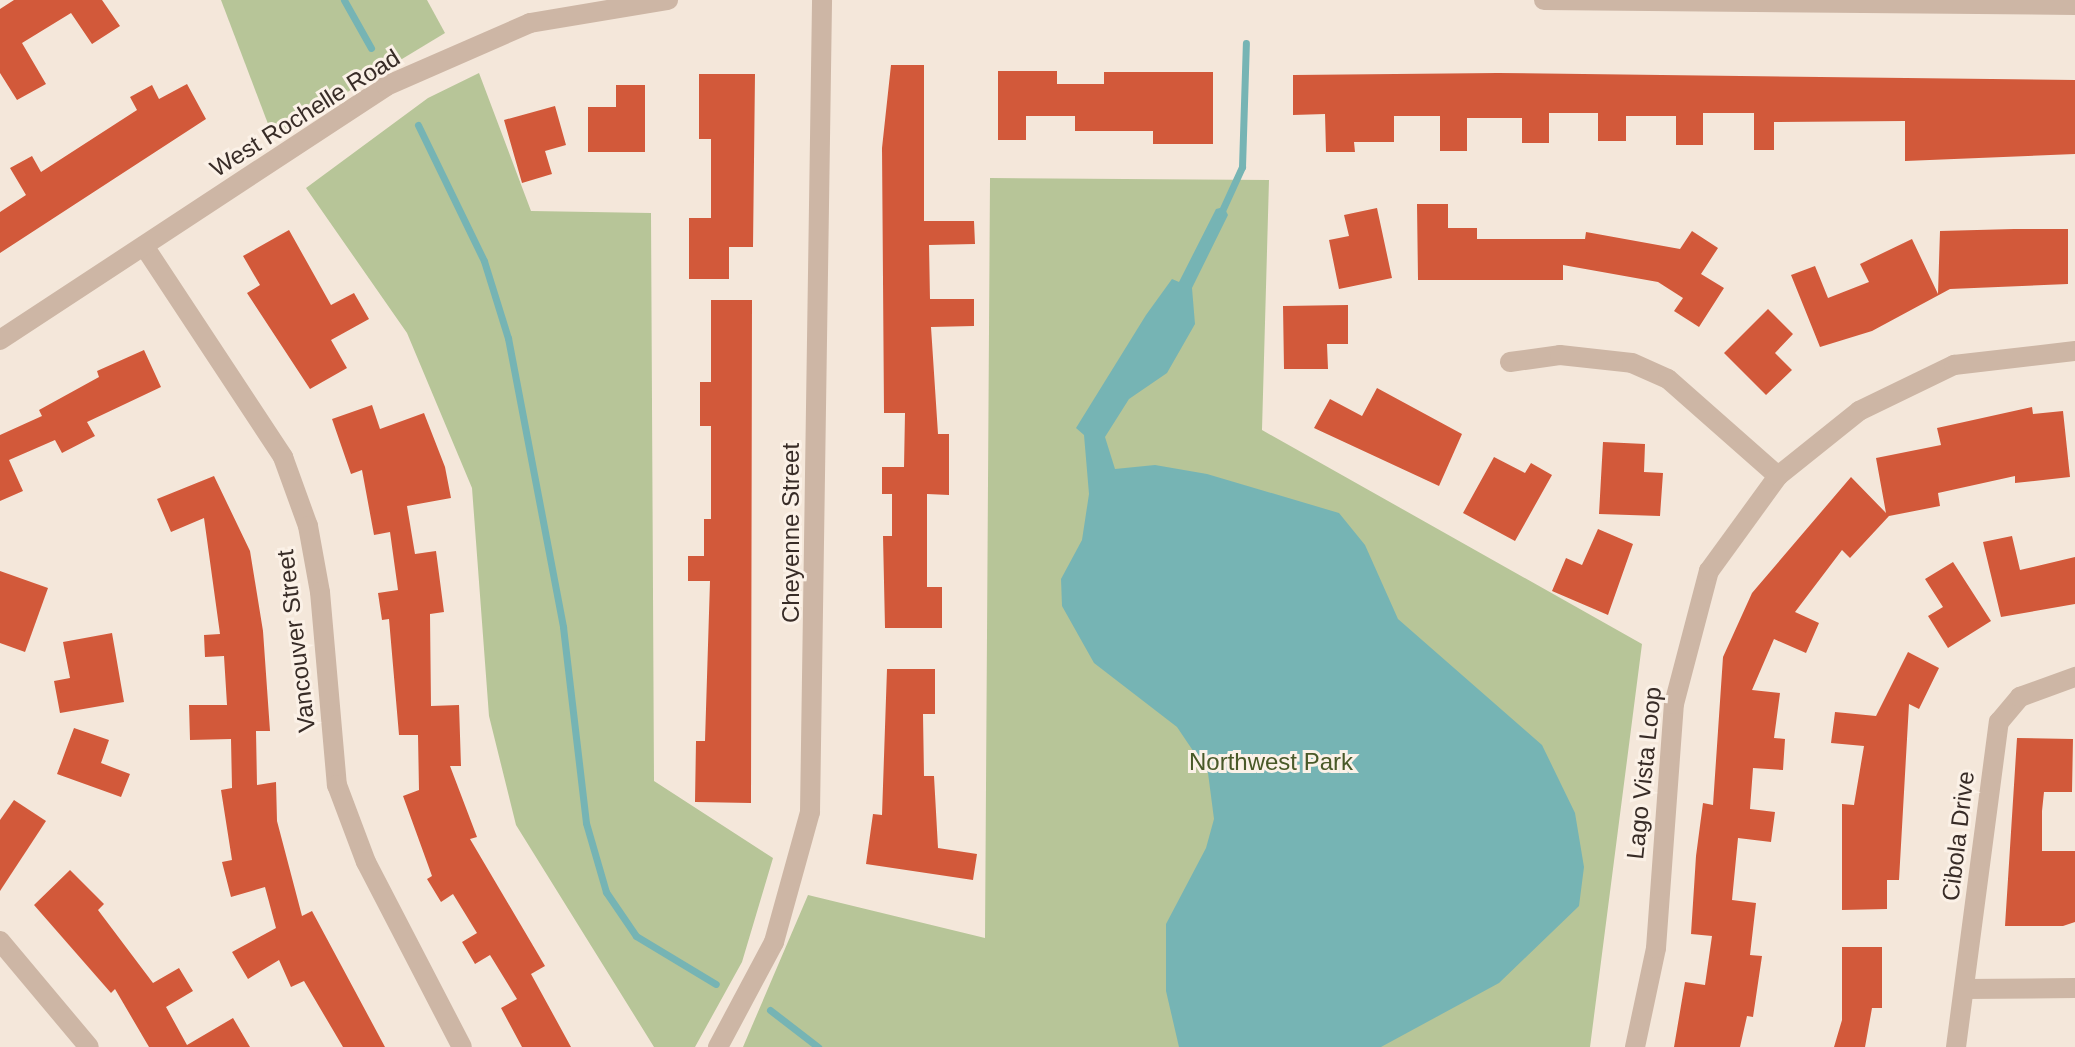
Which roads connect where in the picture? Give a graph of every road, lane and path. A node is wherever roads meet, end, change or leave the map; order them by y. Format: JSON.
{"nodes":[{"id":1,"x":668,"y":0,"type":"edge"},
{"id":2,"x":822,"y":0,"type":"edge"},
{"id":3,"x":1544,"y":0,"type":"edge"},
{"id":4,"x":2075,"y":5,"type":"edge"},
{"id":5,"x":144,"y":246,"type":"junction"},
{"id":6,"x":0,"y":340,"type":"edge"},
{"id":7,"x":2075,"y":351,"type":"edge"},
{"id":8,"x":1510,"y":362,"type":"dead end"},
{"id":9,"x":1778,"y":476,"type":"junction"},
{"id":10,"x":2075,"y":677,"type":"edge"},
{"id":11,"x":0,"y":941,"type":"edge"},
{"id":12,"x":2075,"y":988,"type":"edge"},
{"id":13,"x":1964,"y":989,"type":"junction"},
{"id":14,"x":89,"y":1047,"type":"edge"},
{"id":15,"x":462,"y":1047,"type":"edge"},
{"id":16,"x":718,"y":1047,"type":"edge"},
{"id":17,"x":1635,"y":1047,"type":"edge"},
{"id":18,"x":1956,"y":1047,"type":"edge"}],
"edges":[{"from":1,"to":5,"type":"street","name":"West Rochelle Road"},
{"from":2,"to":16,"type":"street","name":"Cheyenne Street"},
{"from":3,"to":4,"type":"street"},
{"from":5,"to":6,"type":"street","name":"West Rochelle Road"},
{"from":5,"to":15,"type":"street","name":"Vancouver Street"},
{"from":7,"to":9,"type":"street","name":"Lago Vista Loop"},
{"from":8,"to":9,"type":"street"},
{"from":9,"to":17,"type":"street","name":"Lago Vista Loop"},
{"from":10,"to":13,"type":"street","name":"Cibola Drive"},
{"from":11,"to":14,"type":"street"},
{"from":12,"to":13,"type":"street"},
{"from":13,"to":18,"type":"street","name":"Cibola Drive"}]}
